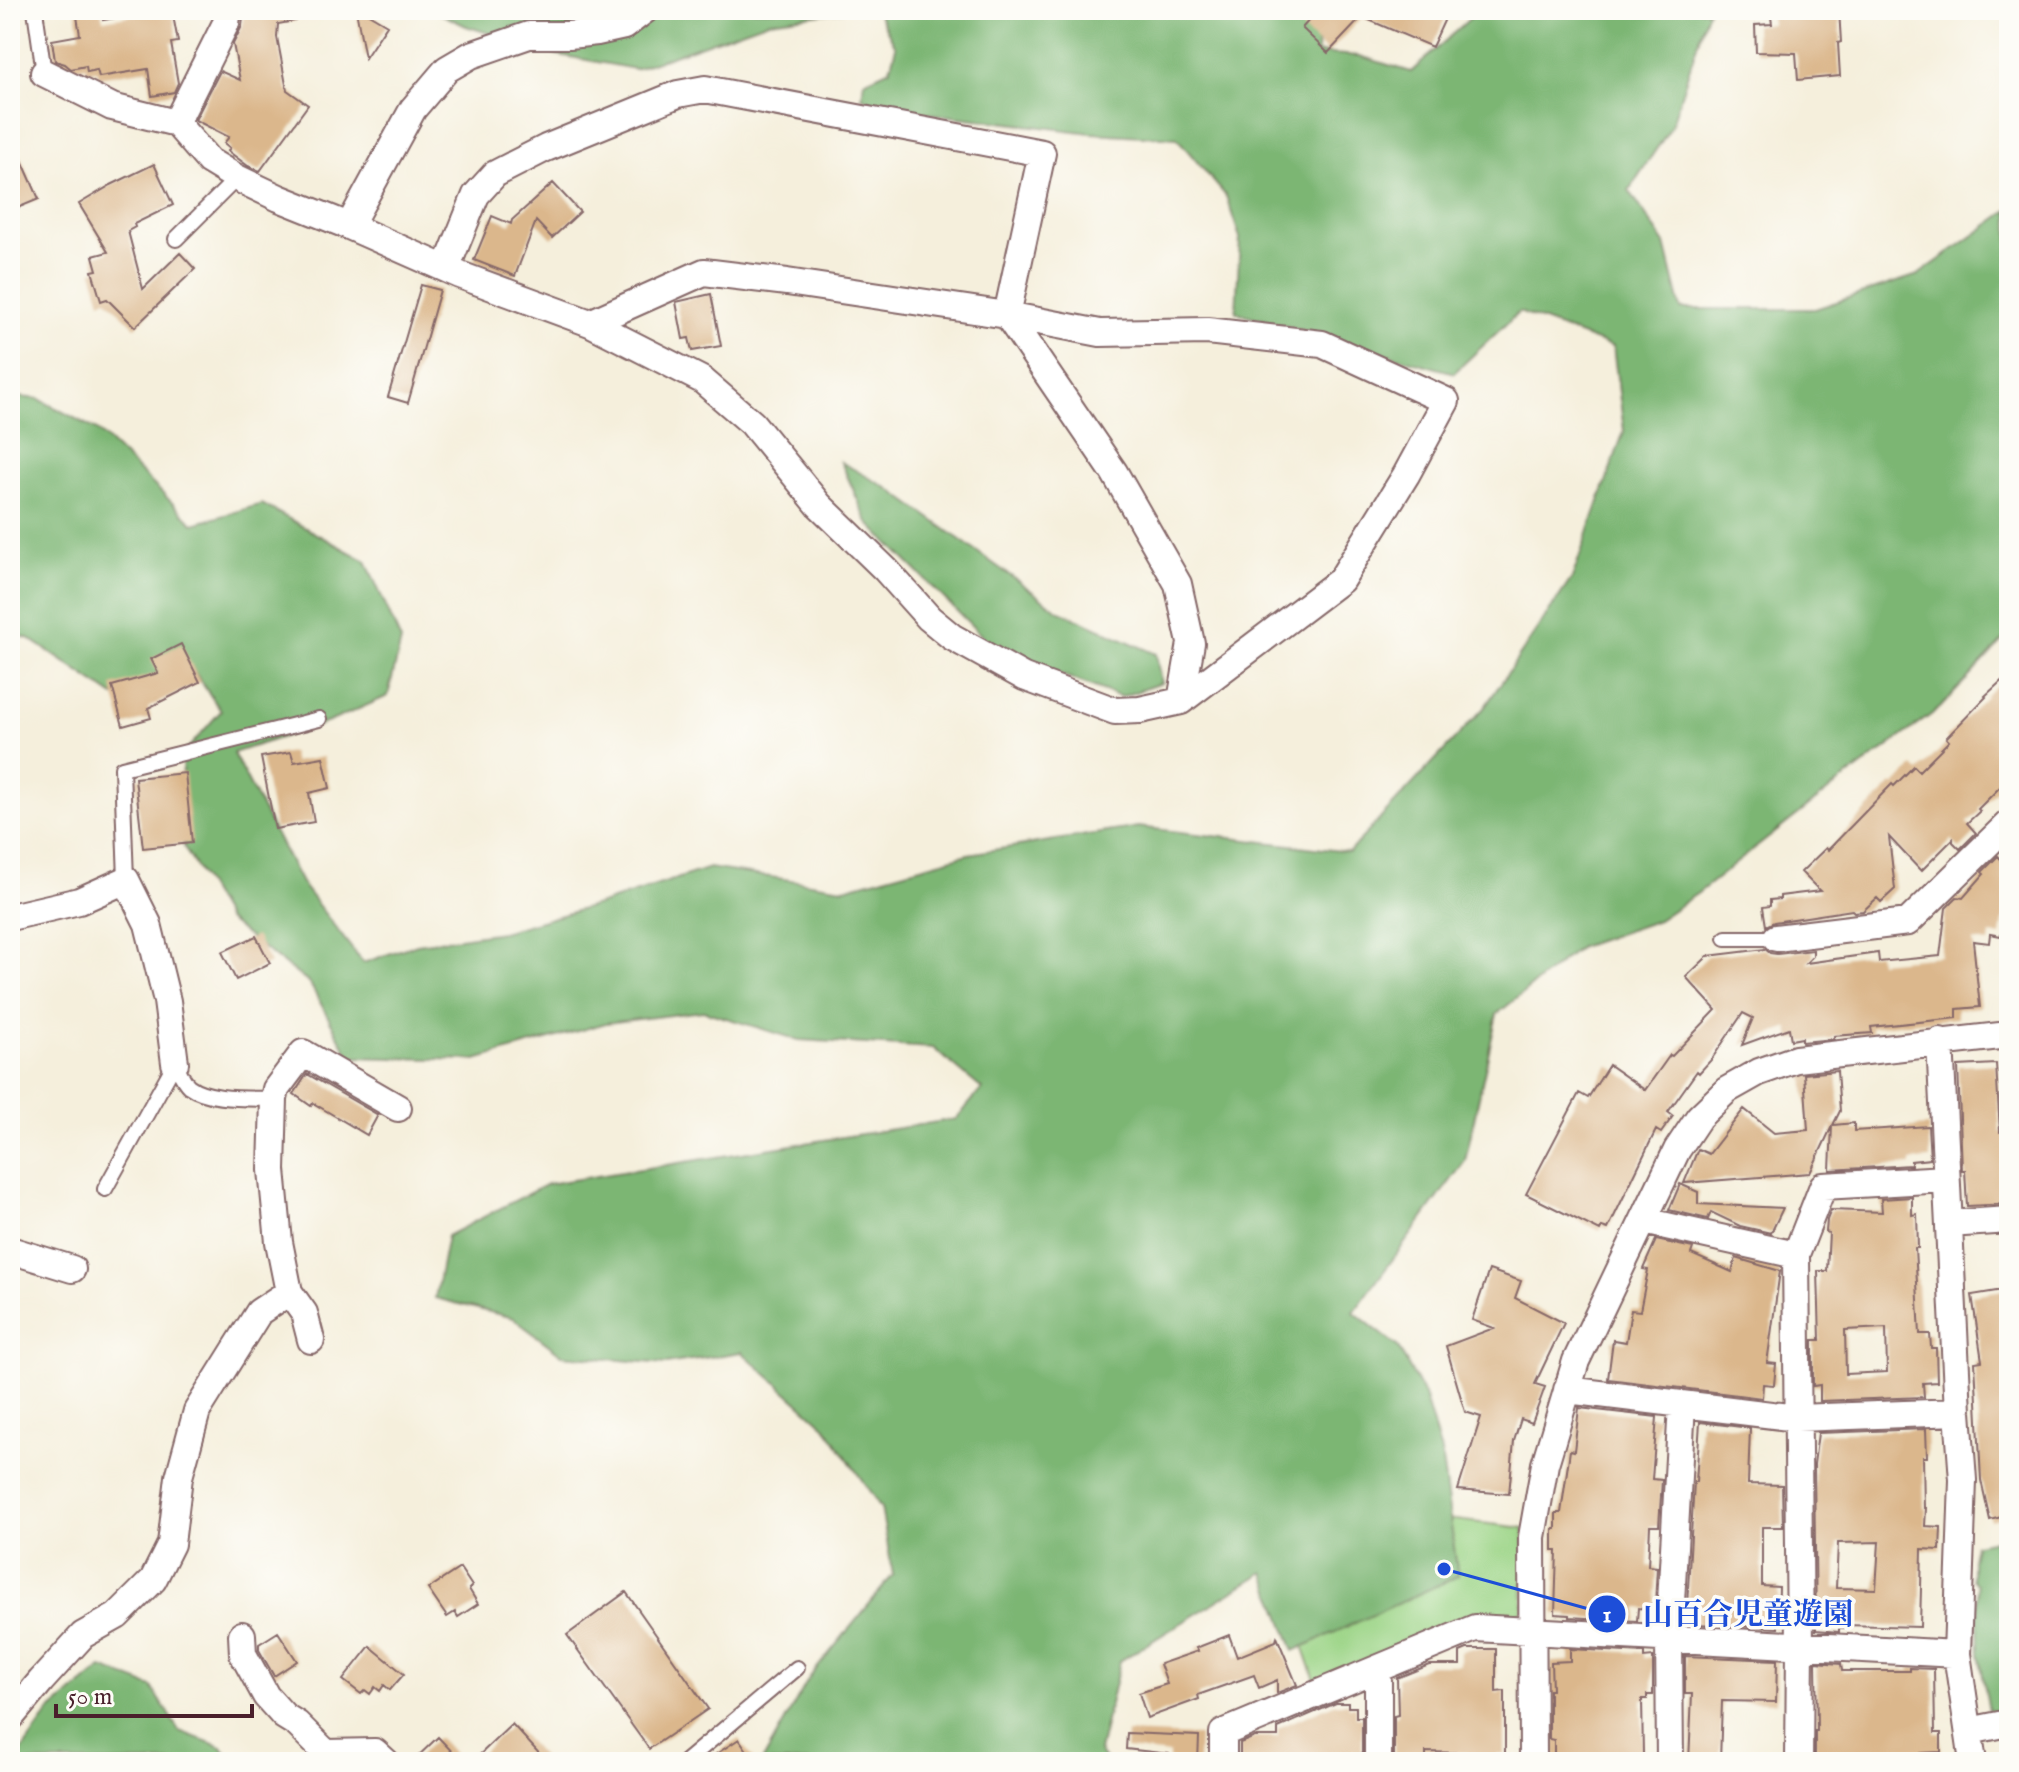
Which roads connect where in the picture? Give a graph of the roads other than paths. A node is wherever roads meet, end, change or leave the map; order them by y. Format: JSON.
{"nodes":[{"id":1,"x":35,"y":10,"type":"edge"},
{"id":2,"x":228,"y":10,"type":"edge"},
{"id":3,"x":645,"y":10,"type":"edge"},
{"id":4,"x":44,"y":73,"type":"joint"},
{"id":5,"x":176,"y":123,"type":"junction"},
{"id":6,"x":237,"y":178,"type":"junction"},
{"id":7,"x":349,"y":226,"type":"junction"},
{"id":8,"x":176,"y":239,"type":"dead end"},
{"id":9,"x":446,"y":269,"type":"junction"},
{"id":10,"x":1007,"y":315,"type":"junction"},
{"id":11,"x":590,"y":323,"type":"junction"},
{"id":12,"x":1181,"y":701,"type":"junction"},
{"id":13,"x":319,"y":719,"type":"dead end"},
{"id":14,"x":2009,"y":823,"type":"edge"},
{"id":15,"x":126,"y":880,"type":"junction"},
{"id":16,"x":10,"y":917,"type":"edge"},
{"id":17,"x":1726,"y":938,"type":"dead end"},
{"id":18,"x":1776,"y":938,"type":"joint"},
{"id":19,"x":2009,"y":1035,"type":"edge"},
{"id":20,"x":1940,"y":1041,"type":"junction"},
{"id":21,"x":175,"y":1063,"type":"junction"},
{"id":22,"x":274,"y":1099,"type":"junction"},
{"id":23,"x":398,"y":1108,"type":"dead end"},
{"id":24,"x":1946,"y":1179,"type":"junction"},
{"id":25,"x":105,"y":1189,"type":"dead end"},
{"id":26,"x":2009,"y":1220,"type":"edge"},
{"id":27,"x":1644,"y":1221,"type":"junction"},
{"id":28,"x":1949,"y":1224,"type":"junction"},
{"id":29,"x":10,"y":1250,"type":"edge"},
{"id":30,"x":1796,"y":1255,"type":"junction"},
{"id":31,"x":72,"y":1269,"type":"dead end"},
{"id":32,"x":289,"y":1292,"type":"junction"},
{"id":33,"x":311,"y":1340,"type":"dead end"},
{"id":34,"x":1567,"y":1390,"type":"junction"},
{"id":35,"x":1682,"y":1404,"type":"junction"},
{"id":36,"x":1958,"y":1412,"type":"junction"},
{"id":37,"x":1797,"y":1418,"type":"junction"},
{"id":38,"x":1532,"y":1631,"type":"junction"},
{"id":39,"x":242,"y":1635,"type":"dead end"},
{"id":40,"x":1669,"y":1638,"type":"junction"},
{"id":41,"x":1800,"y":1645,"type":"junction"},
{"id":42,"x":1957,"y":1654,"type":"junction"},
{"id":43,"x":797,"y":1668,"type":"dead end"},
{"id":44,"x":1378,"y":1670,"type":"junction"},
{"id":45,"x":10,"y":1718,"type":"edge"},
{"id":46,"x":2009,"y":1723,"type":"edge"},
{"id":47,"x":1969,"y":1731,"type":"junction"},
{"id":48,"x":386,"y":1762,"type":"edge"},
{"id":49,"x":685,"y":1762,"type":"edge"},
{"id":50,"x":1223,"y":1762,"type":"edge"},
{"id":51,"x":1378,"y":1762,"type":"edge"},
{"id":52,"x":1533,"y":1762,"type":"edge"},
{"id":53,"x":1670,"y":1762,"type":"edge"},
{"id":54,"x":1799,"y":1762,"type":"edge"},
{"id":55,"x":1973,"y":1762,"type":"edge"}],
"edges":[{"from":1,"to":4,"type":"lane"},
{"from":2,"to":5,"type":"street"},
{"from":3,"to":7,"type":"street"},
{"from":4,"to":5,"type":"street"},
{"from":5,"to":6,"type":"street"},
{"from":6,"to":7,"type":"street"},
{"from":6,"to":8,"type":"lane"},
{"from":7,"to":9,"type":"street"},
{"from":9,"to":10,"type":"street"},
{"from":9,"to":11,"type":"street"},
{"from":10,"to":11,"type":"street"},
{"from":10,"to":12,"type":"street"},
{"from":10,"to":12,"type":"street"},
{"from":11,"to":12,"type":"street"},
{"from":13,"to":15,"type":"lane"},
{"from":14,"to":18,"type":"street"},
{"from":15,"to":16,"type":"street"},
{"from":15,"to":21,"type":"street"},
{"from":17,"to":18,"type":"lane"},
{"from":19,"to":20,"type":"street"},
{"from":20,"to":24,"type":"street"},
{"from":20,"to":27,"type":"street"},
{"from":21,"to":22,"type":"lane"},
{"from":21,"to":25,"type":"lane"},
{"from":22,"to":23,"type":"street"},
{"from":22,"to":32,"type":"street"},
{"from":24,"to":28,"type":"street"},
{"from":24,"to":30,"type":"street"},
{"from":26,"to":28,"type":"street"},
{"from":27,"to":30,"type":"street"},
{"from":27,"to":34,"type":"street"},
{"from":28,"to":36,"type":"street"},
{"from":29,"to":31,"type":"street"},
{"from":30,"to":37,"type":"street"},
{"from":32,"to":33,"type":"street"},
{"from":32,"to":45,"type":"street"},
{"from":34,"to":35,"type":"street"},
{"from":34,"to":38,"type":"street"},
{"from":35,"to":37,"type":"street"},
{"from":35,"to":40,"type":"street"},
{"from":36,"to":37,"type":"street"},
{"from":36,"to":42,"type":"street"},
{"from":37,"to":41,"type":"street"},
{"from":38,"to":40,"type":"street"},
{"from":38,"to":44,"type":"street"},
{"from":38,"to":52,"type":"street"},
{"from":39,"to":48,"type":"street"},
{"from":40,"to":41,"type":"street"},
{"from":40,"to":53,"type":"street"},
{"from":41,"to":42,"type":"street"},
{"from":41,"to":54,"type":"street"},
{"from":42,"to":47,"type":"street"},
{"from":43,"to":49,"type":"lane"},
{"from":44,"to":50,"type":"street"},
{"from":44,"to":51,"type":"street"},
{"from":46,"to":47,"type":"street"},
{"from":47,"to":55,"type":"street"}]}
